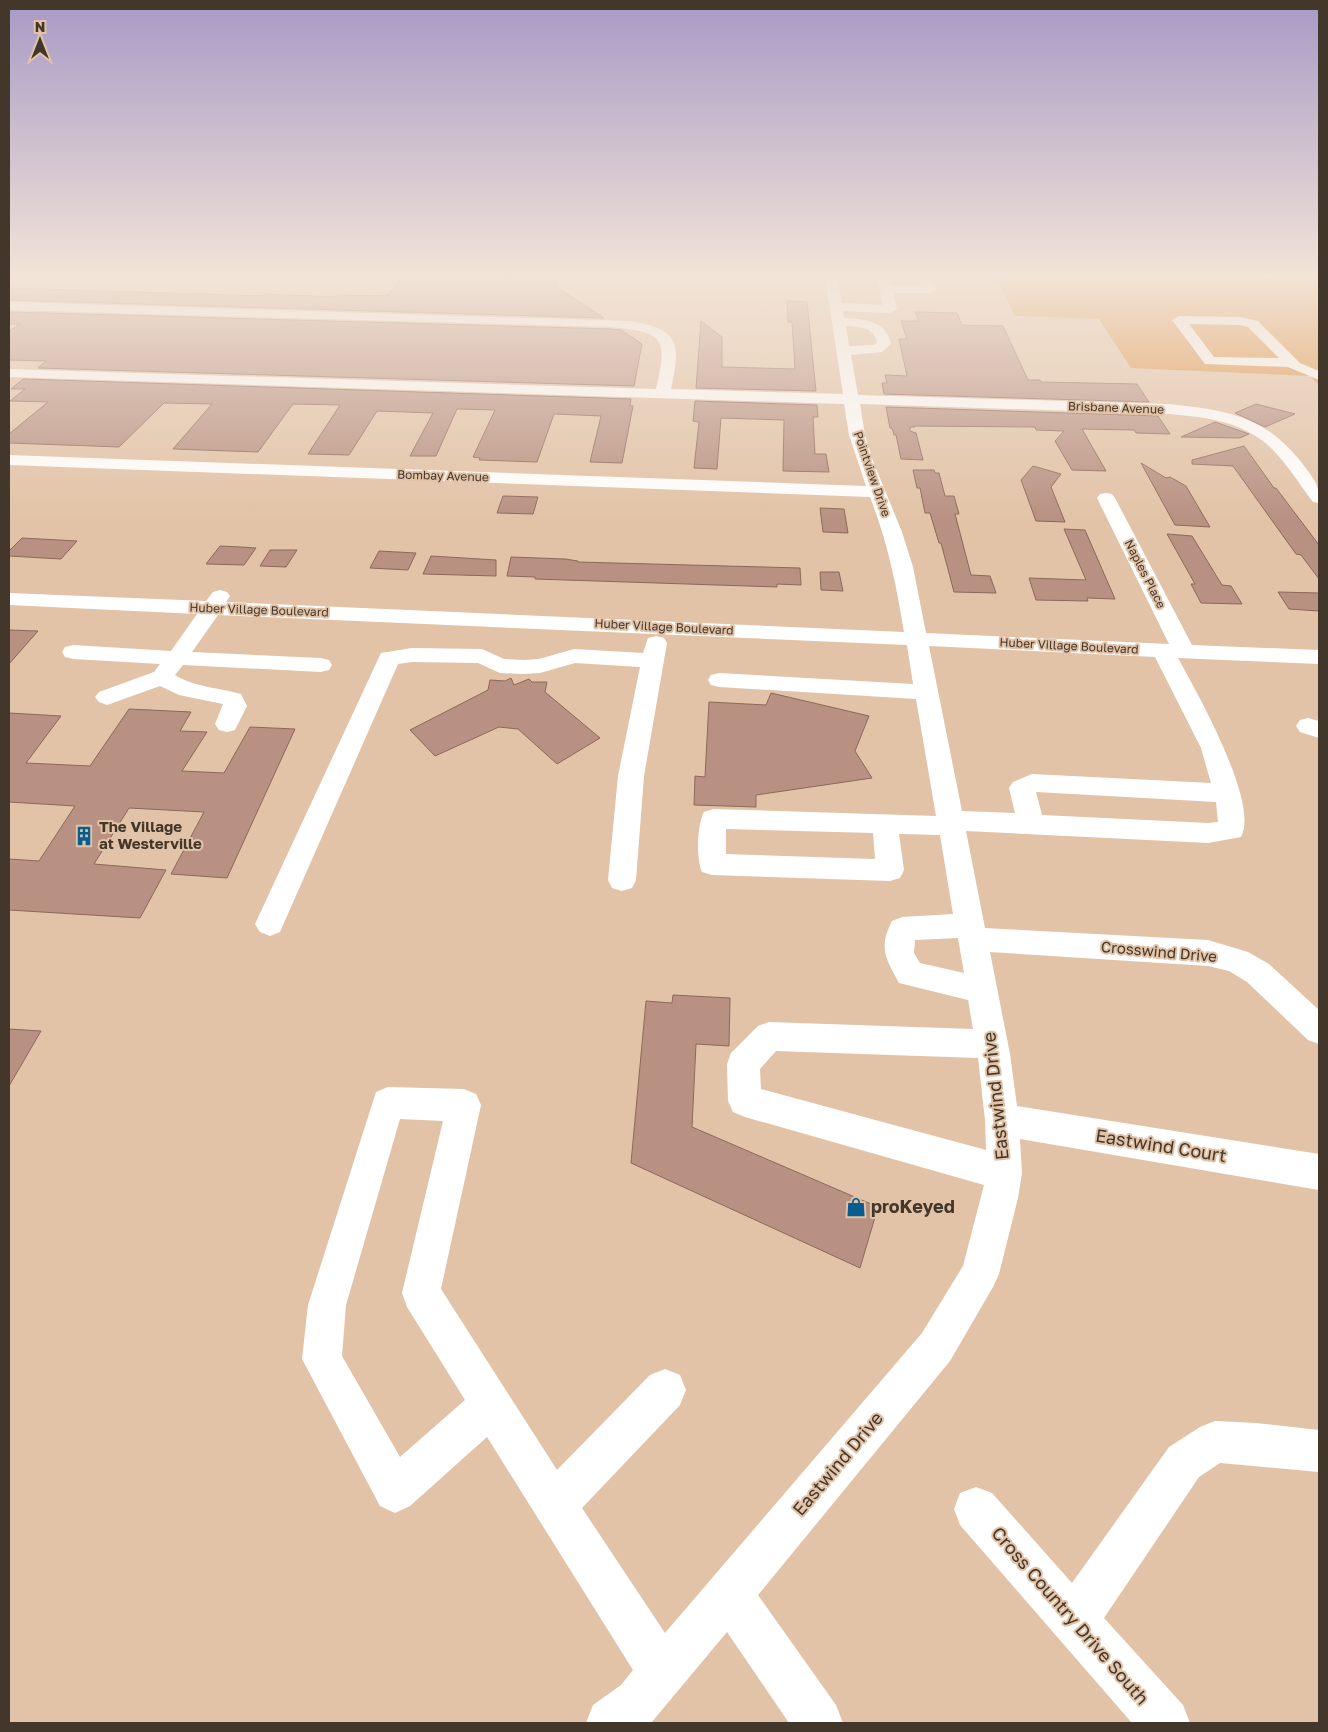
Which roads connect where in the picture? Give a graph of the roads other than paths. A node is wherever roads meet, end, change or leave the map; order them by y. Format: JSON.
{"nodes":[{"id":1,"x":669,"y":358,"type":"edge"},
{"id":2,"x":844,"y":358,"type":"edge"},
{"id":3,"x":1208,"y":358,"type":"edge"},
{"id":4,"x":1287,"y":358,"type":"edge"},
{"id":5,"x":1292,"y":363,"type":"junction"},
{"id":6,"x":9,"y":373,"type":"edge"},
{"id":7,"x":1319,"y":376,"type":"edge"},
{"id":8,"x":663,"y":394,"type":"junction"},
{"id":9,"x":850,"y":399,"type":"junction"},
{"id":10,"x":9,"y":460,"type":"edge"},
{"id":11,"x":877,"y":492,"type":"junction"},
{"id":12,"x":1106,"y":498,"type":"dead end"},
{"id":13,"x":1319,"y":498,"type":"edge"},
{"id":14,"x":9,"y":582,"type":"edge"},
{"id":15,"x":9,"y":599,"type":"edge"},
{"id":16,"x":218,"y":599,"type":"junction"},
{"id":17,"x":660,"y":618,"type":"junction"},
{"id":18,"x":400,"y":629,"type":"junction"},
{"id":19,"x":914,"y":629,"type":"junction"},
{"id":20,"x":1319,"y":638,"type":"edge"},
{"id":21,"x":1174,"y":645,"type":"junction"},
{"id":22,"x":73,"y":652,"type":"dead end"},
{"id":23,"x":1319,"y":657,"type":"edge"},
{"id":24,"x":177,"y":658,"type":"junction"},
{"id":25,"x":653,"y":662,"type":"junction"},
{"id":26,"x":321,"y":665,"type":"dead end"},
{"id":27,"x":162,"y":677,"type":"junction"},
{"id":28,"x":719,"y":680,"type":"dead end"},
{"id":29,"x":926,"y":692,"type":"junction"},
{"id":30,"x":107,"y":697,"type":"dead end"},
{"id":31,"x":227,"y":724,"type":"dead end"},
{"id":32,"x":1227,"y":793,"type":"junction"},
{"id":33,"x":885,"y":823,"type":"junction"},
{"id":34,"x":950,"y":823,"type":"junction"},
{"id":35,"x":1031,"y":824,"type":"junction"},
{"id":36,"x":622,"y":880,"type":"dead end"},
{"id":37,"x":270,"y":924,"type":"dead end"},
{"id":38,"x":971,"y":932,"type":"junction"},
{"id":39,"x":982,"y":990,"type":"junction"},
{"id":40,"x":1319,"y":1030,"type":"edge"},
{"id":41,"x":992,"y":1044,"type":"junction"},
{"id":42,"x":1002,"y":1120,"type":"junction"},
{"id":43,"x":1319,"y":1172,"type":"edge"},
{"id":44,"x":1004,"y":1173,"type":"junction"},
{"id":45,"x":665,"y":1390,"type":"dead end"},
{"id":46,"x":491,"y":1405,"type":"junction"},
{"id":47,"x":1319,"y":1451,"type":"edge"},
{"id":48,"x":554,"y":1505,"type":"junction"},
{"id":49,"x":976,"y":1509,"type":"dead end"},
{"id":50,"x":729,"y":1594,"type":"junction"},
{"id":51,"x":1075,"y":1621,"type":"junction"},
{"id":52,"x":663,"y":1672,"type":"junction"},
{"id":53,"x":611,"y":1723,"type":"edge"},
{"id":54,"x":818,"y":1723,"type":"edge"},
{"id":55,"x":1165,"y":1723,"type":"edge"}],
"edges":[{"from":1,"to":8,"type":"street"},
{"from":2,"to":9,"type":"street","name":"Pointview Drive"},
{"from":3,"to":5,"type":"street"},
{"from":4,"to":5,"type":"street"},
{"from":5,"to":7,"type":"street"},
{"from":6,"to":8,"type":"street","name":"Brisbane Avenue"},
{"from":8,"to":9,"type":"street","name":"Brisbane Avenue"},
{"from":9,"to":11,"type":"street","name":"Pointview Drive"},
{"from":9,"to":13,"type":"street","name":"Brisbane Avenue"},
{"from":10,"to":11,"type":"street","name":"Bombay Avenue"},
{"from":11,"to":19,"type":"street","name":"Pointview Drive"},
{"from":12,"to":21,"type":"street","name":"Naples Place"},
{"from":14,"to":16,"type":"street","name":"Huber Village Boulevard"},
{"from":15,"to":16,"type":"street","name":"Huber Village Boulevard"},
{"from":16,"to":18,"type":"street","name":"Huber Village Boulevard"},
{"from":16,"to":24,"type":"street"},
{"from":17,"to":18,"type":"street","name":"Huber Village Boulevard"},
{"from":17,"to":19,"type":"street","name":"Huber Village Boulevard"},
{"from":17,"to":25,"type":"street"},
{"from":18,"to":25,"type":"street"},
{"from":18,"to":37,"type":"street"},
{"from":19,"to":21,"type":"street","name":"Huber Village Boulevard"},
{"from":19,"to":29,"type":"street","name":"Eastwind Drive"},
{"from":20,"to":21,"type":"street","name":"Huber Village Boulevard"},
{"from":21,"to":23,"type":"street","name":"Huber Village Boulevard"},
{"from":21,"to":32,"type":"street","name":"Naples Place"},
{"from":22,"to":24,"type":"street"},
{"from":24,"to":26,"type":"street"},
{"from":24,"to":27,"type":"street"},
{"from":25,"to":36,"type":"street"},
{"from":27,"to":30,"type":"street"},
{"from":27,"to":31,"type":"street"},
{"from":28,"to":29,"type":"street"},
{"from":29,"to":34,"type":"street","name":"Eastwind Drive"},
{"from":32,"to":35,"type":"street","name":"Naples Place"},
{"from":32,"to":35,"type":"street"},
{"from":33,"to":33,"type":"street"},
{"from":33,"to":34,"type":"street"},
{"from":34,"to":35,"type":"street"},
{"from":34,"to":38,"type":"street","name":"Eastwind Drive"},
{"from":38,"to":39,"type":"street","name":"Eastwind Drive"},
{"from":38,"to":39,"type":"street","name":"Crosswind Drive"},
{"from":38,"to":40,"type":"street","name":"Crosswind Drive"},
{"from":39,"to":41,"type":"street","name":"Eastwind Drive"},
{"from":41,"to":42,"type":"street","name":"Eastwind Drive"},
{"from":41,"to":44,"type":"street"},
{"from":42,"to":43,"type":"street","name":"Eastwind Court"},
{"from":42,"to":44,"type":"street","name":"Eastwind Drive"},
{"from":44,"to":50,"type":"street","name":"Eastwind Drive"},
{"from":45,"to":48,"type":"street"},
{"from":46,"to":46,"type":"street"},
{"from":46,"to":48,"type":"street"},
{"from":47,"to":51,"type":"street"},
{"from":48,"to":52,"type":"street"},
{"from":49,"to":51,"type":"street","name":"Cross Country Drive South"},
{"from":50,"to":52,"type":"street","name":"Eastwind Drive"},
{"from":50,"to":54,"type":"street"},
{"from":51,"to":55,"type":"street","name":"Cross Country Drive South"},
{"from":52,"to":53,"type":"street","name":"Eastwind Drive"}]}
